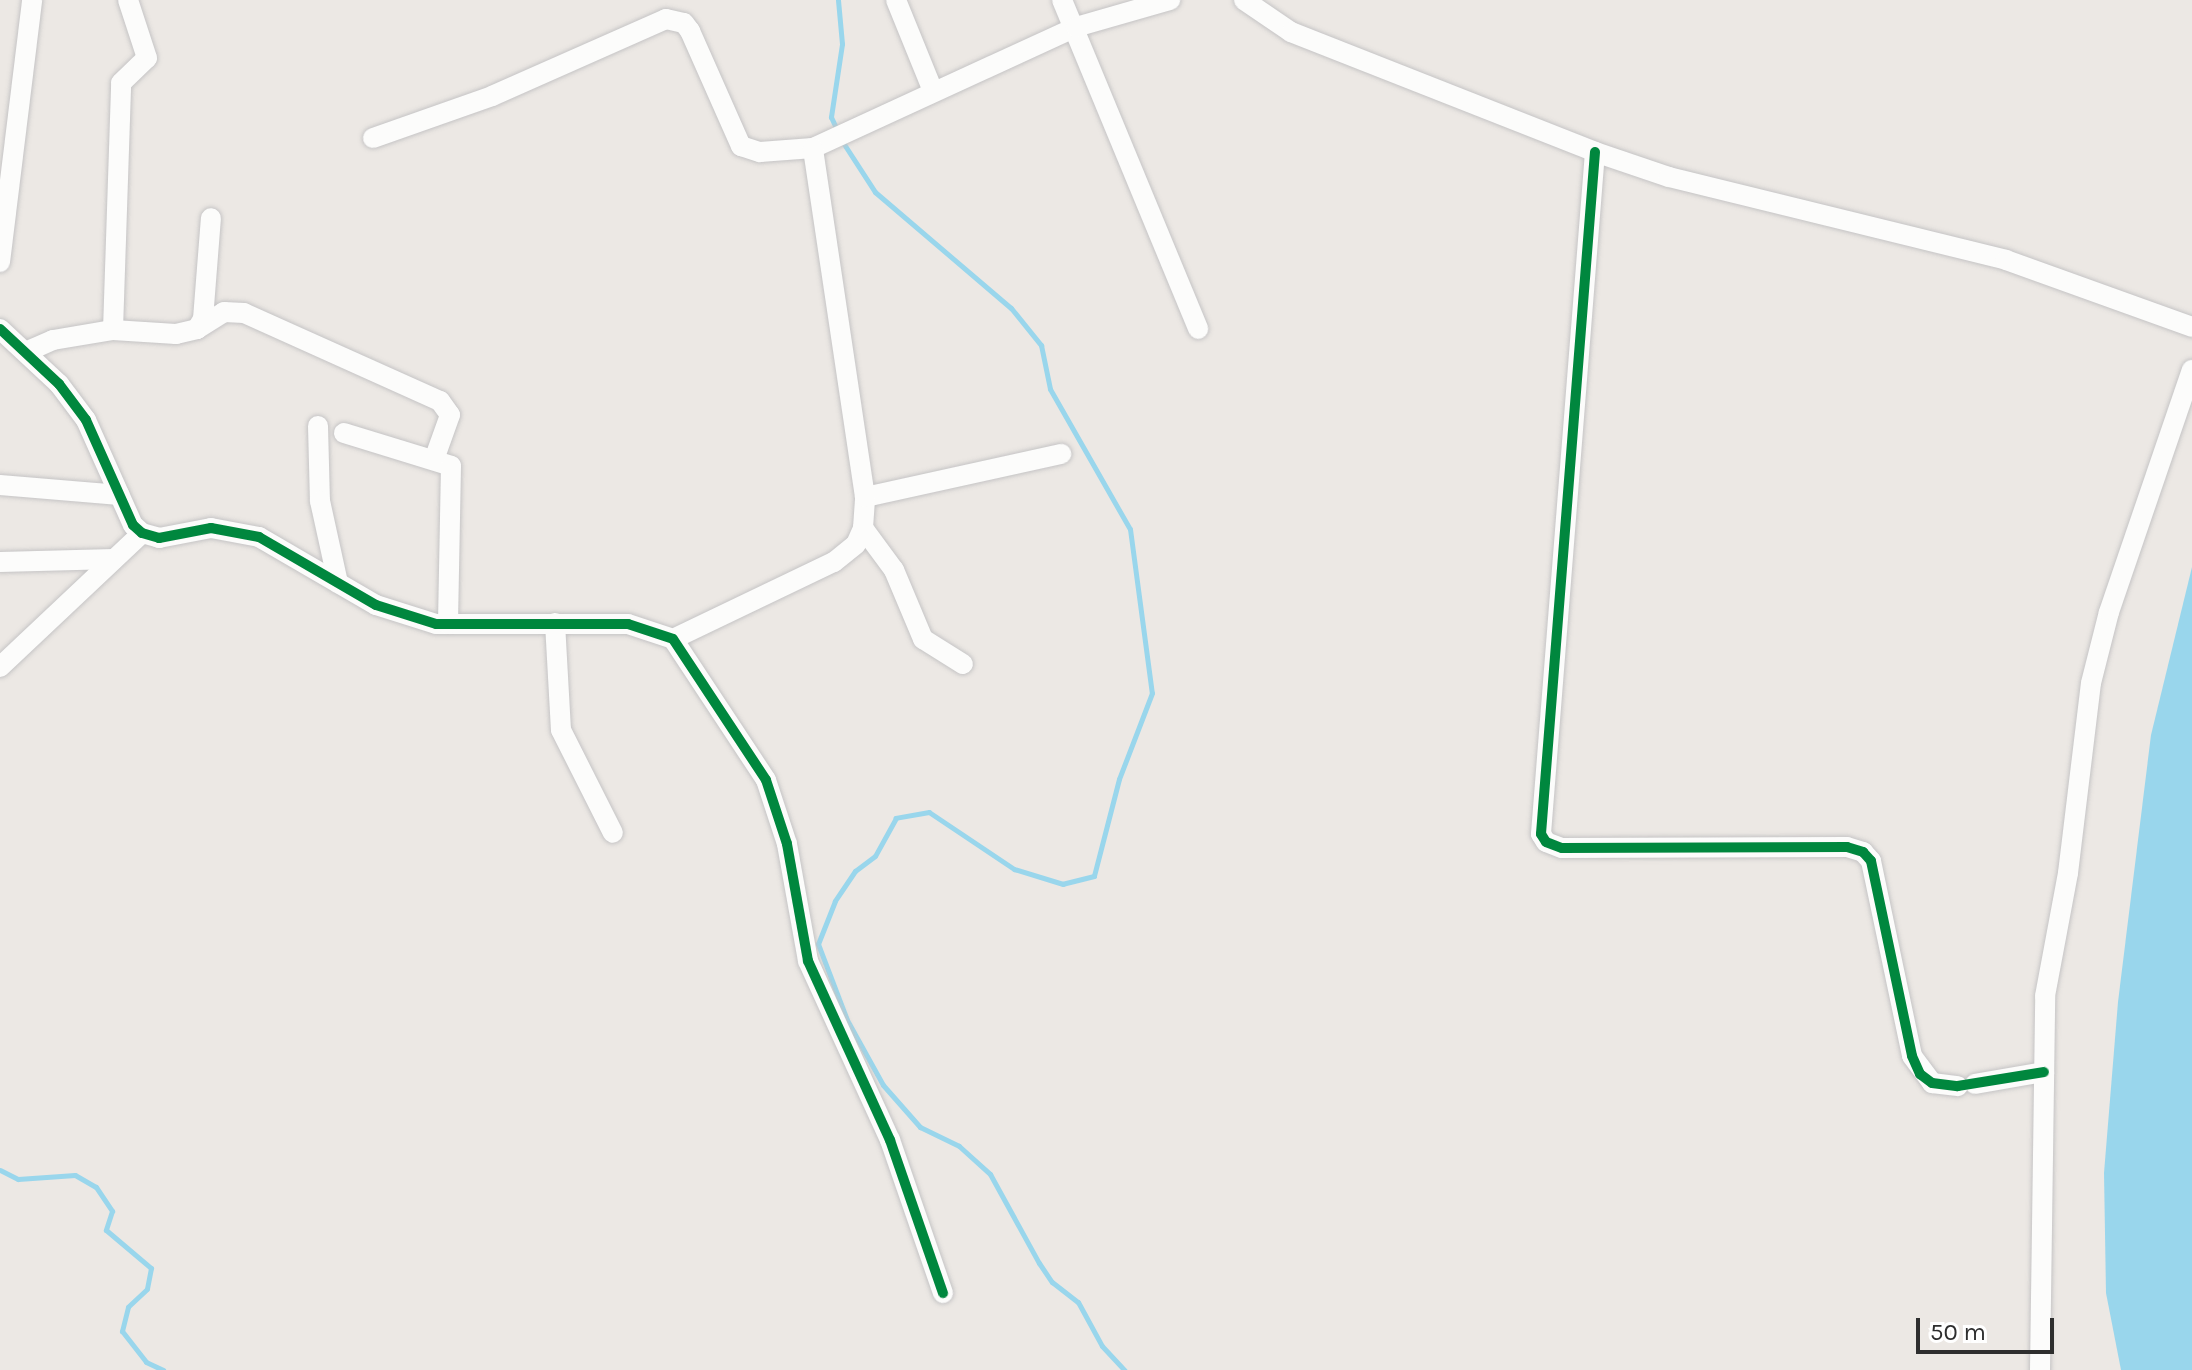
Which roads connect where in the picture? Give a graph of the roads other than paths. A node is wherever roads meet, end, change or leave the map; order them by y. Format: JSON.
{"nodes":[{"id":1,"x":32,"y":0,"type":"edge"},
{"id":2,"x":128,"y":0,"type":"edge"},
{"id":3,"x":896,"y":0,"type":"edge"},
{"id":4,"x":1062,"y":0,"type":"edge"},
{"id":5,"x":1170,"y":0,"type":"edge"},
{"id":6,"x":1244,"y":0,"type":"edge"},
{"id":7,"x":1076,"y":27,"type":"junction"},
{"id":8,"x":933,"y":91,"type":"junction"},
{"id":9,"x":373,"y":138,"type":"dead end"},
{"id":10,"x":822,"y":145,"type":"junction"},
{"id":11,"x":1595,"y":152,"type":"junction"},
{"id":12,"x":211,"y":218,"type":"dead end"},
{"id":13,"x":0,"y":262,"type":"edge"},
{"id":14,"x":2192,"y":327,"type":"edge"},
{"id":15,"x":0,"y":329,"type":"edge"},
{"id":16,"x":197,"y":329,"type":"junction"},
{"id":17,"x":1198,"y":329,"type":"dead end"},
{"id":18,"x":113,"y":330,"type":"junction"},
{"id":19,"x":28,"y":351,"type":"junction"},
{"id":20,"x":2192,"y":370,"type":"edge"},
{"id":21,"x":318,"y":426,"type":"dead end"},
{"id":22,"x":344,"y":433,"type":"dead end"},
{"id":23,"x":1061,"y":454,"type":"dead end"},
{"id":24,"x":435,"y":457,"type":"junction"},
{"id":25,"x":0,"y":485,"type":"edge"},
{"id":26,"x":120,"y":495,"type":"junction"},
{"id":27,"x":865,"y":497,"type":"junction"},
{"id":28,"x":863,"y":528,"type":"junction"},
{"id":29,"x":142,"y":533,"type":"junction"},
{"id":30,"x":114,"y":559,"type":"junction"},
{"id":31,"x":0,"y":562,"type":"edge"},
{"id":32,"x":338,"y":583,"type":"junction"},
{"id":33,"x":555,"y":623,"type":"junction"},
{"id":34,"x":448,"y":624,"type":"junction"},
{"id":35,"x":673,"y":639,"type":"junction"},
{"id":36,"x":963,"y":664,"type":"dead end"},
{"id":37,"x":0,"y":667,"type":"edge"},
{"id":38,"x":613,"y":833,"type":"dead end"},
{"id":39,"x":2044,"y":1072,"type":"junction"},
{"id":40,"x":943,"y":1293,"type":"dead end"},
{"id":41,"x":2040,"y":1370,"type":"edge"}],
"edges":[{"from":1,"to":13,"type":"street"},
{"from":2,"to":18,"type":"street"},
{"from":3,"to":8,"type":"street"},
{"from":4,"to":7,"type":"street"},
{"from":5,"to":7,"type":"street"},
{"from":6,"to":11,"type":"street"},
{"from":7,"to":8,"type":"street"},
{"from":7,"to":17,"type":"street"},
{"from":8,"to":10,"type":"street"},
{"from":9,"to":10,"type":"street"},
{"from":10,"to":27,"type":"street"},
{"from":11,"to":14,"type":"street"},
{"from":11,"to":39,"type":"street"},
{"from":12,"to":16,"type":"street"},
{"from":15,"to":19,"type":"street"},
{"from":16,"to":18,"type":"street"},
{"from":16,"to":24,"type":"street"},
{"from":18,"to":19,"type":"street"},
{"from":19,"to":26,"type":"street"},
{"from":20,"to":39,"type":"street"},
{"from":21,"to":32,"type":"street"},
{"from":22,"to":24,"type":"street"},
{"from":23,"to":27,"type":"street"},
{"from":24,"to":34,"type":"street"},
{"from":25,"to":26,"type":"street"},
{"from":26,"to":29,"type":"street"},
{"from":27,"to":28,"type":"street"},
{"from":28,"to":35,"type":"street"},
{"from":28,"to":36,"type":"street"},
{"from":29,"to":30,"type":"street"},
{"from":29,"to":32,"type":"street"},
{"from":30,"to":31,"type":"street"},
{"from":30,"to":37,"type":"street"},
{"from":32,"to":34,"type":"street"},
{"from":33,"to":34,"type":"street"},
{"from":33,"to":35,"type":"street"},
{"from":33,"to":38,"type":"street"},
{"from":35,"to":40,"type":"street"},
{"from":39,"to":41,"type":"street"}]}
